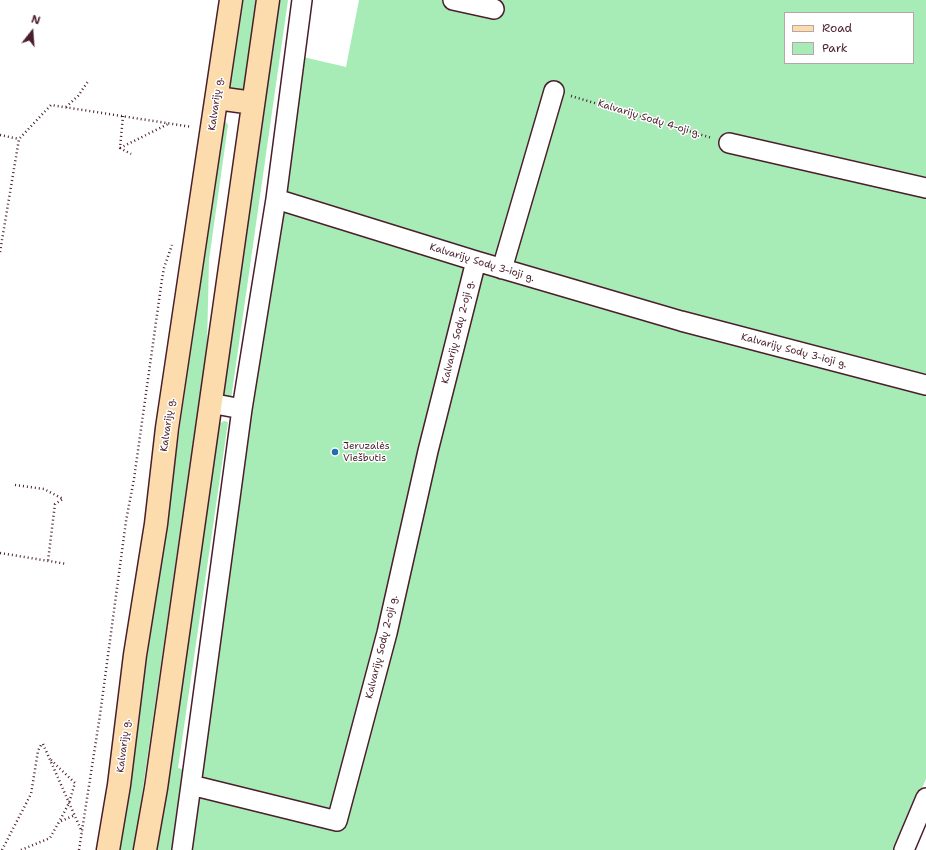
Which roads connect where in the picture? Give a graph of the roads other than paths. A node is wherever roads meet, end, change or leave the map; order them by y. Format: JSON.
{"nodes":[{"id":1,"x":231,"y":0,"type":"edge"},
{"id":2,"x":268,"y":0,"type":"edge"},
{"id":3,"x":302,"y":0,"type":"edge"},
{"id":4,"x":453,"y":0,"type":"edge"},
{"id":5,"x":494,"y":9,"type":"dead end"},
{"id":6,"x":554,"y":91,"type":"road end"},
{"id":7,"x":217,"y":98,"type":"junction"},
{"id":8,"x":253,"y":103,"type":"junction"},
{"id":9,"x":729,"y":142,"type":"road end"},
{"id":10,"x":926,"y":188,"type":"edge"},
{"id":11,"x":276,"y":199,"type":"junction"},
{"id":12,"x":476,"y":261,"type":"junction"},
{"id":13,"x":502,"y":269,"type":"junction"},
{"id":14,"x":926,"y":385,"type":"edge"},
{"id":15,"x":210,"y":403,"type":"junction"},
{"id":16,"x":242,"y":409,"type":"junction"},
{"id":17,"x":191,"y":785,"type":"junction"},
{"id":18,"x":926,"y":798,"type":"edge"},
{"id":19,"x":108,"y":850,"type":"edge"},
{"id":20,"x":145,"y":850,"type":"edge"},
{"id":21,"x":182,"y":850,"type":"edge"},
{"id":22,"x":904,"y":850,"type":"edge"}],
"edges":[{"from":1,"to":7,"type":"main road","name":"Kalvarijų g."},
{"from":2,"to":8,"type":"main road"},
{"from":3,"to":11,"type":"street"},
{"from":4,"to":5,"type":"street"},
{"from":6,"to":13,"type":"street"},
{"from":7,"to":8,"type":"main road"},
{"from":7,"to":19,"type":"main road","name":"Kalvarijų g."},
{"from":8,"to":15,"type":"main road"},
{"from":9,"to":10,"type":"street"},
{"from":11,"to":12,"type":"street","name":"Kalvarijų Sodų 3-ioji g."},
{"from":11,"to":16,"type":"street"},
{"from":12,"to":13,"type":"street","name":"Kalvarijų Sodų 3-ioji g."},
{"from":12,"to":17,"type":"street","name":"Kalvarijų Sodų 2-oji g."},
{"from":13,"to":14,"type":"street","name":"Kalvarijų Sodų 3-ioji g."},
{"from":15,"to":16,"type":"street"},
{"from":15,"to":20,"type":"main road"},
{"from":16,"to":17,"type":"street"},
{"from":17,"to":21,"type":"street"},
{"from":18,"to":22,"type":"street"}]}
